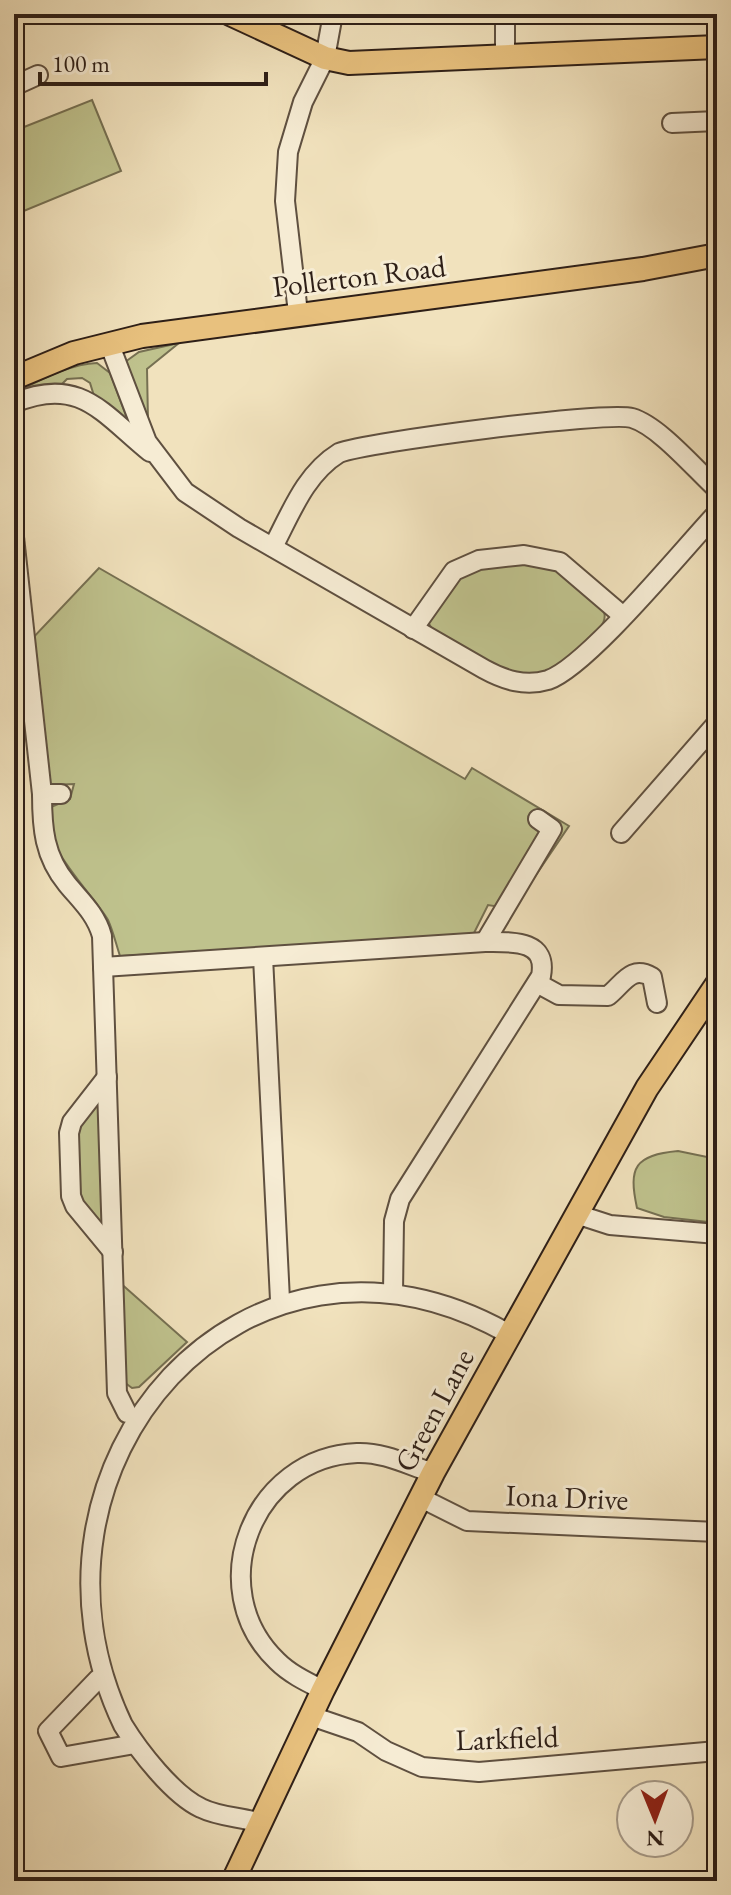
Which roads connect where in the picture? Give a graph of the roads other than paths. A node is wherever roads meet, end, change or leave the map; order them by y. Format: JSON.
{"nodes":[{"id":1,"x":230,"y":14,"type":"edge"},
{"id":2,"x":333,"y":14,"type":"edge"},
{"id":3,"x":505,"y":14,"type":"edge"},
{"id":4,"x":717,"y":47,"type":"edge"},
{"id":5,"x":325,"y":58,"type":"junction"},
{"id":6,"x":505,"y":58,"type":"junction"},
{"id":7,"x":38,"y":75,"type":"dead end"},
{"id":8,"x":14,"y":81,"type":"edge"},
{"id":9,"x":717,"y":121,"type":"edge"},
{"id":10,"x":672,"y":123,"type":"dead end"},
{"id":11,"x":717,"y":255,"type":"edge"},
{"id":12,"x":298,"y":313,"type":"junction"},
{"id":13,"x":109,"y":343,"type":"junction"},
{"id":14,"x":14,"y":378,"type":"edge"},
{"id":15,"x":14,"y":403,"type":"edge"},
{"id":16,"x":155,"y":456,"type":"junction"},
{"id":17,"x":717,"y":489,"type":"edge"},
{"id":18,"x":717,"y":513,"type":"edge"},
{"id":19,"x":14,"y":537,"type":"edge"},
{"id":20,"x":273,"y":547,"type":"junction"},
{"id":21,"x":622,"y":615,"type":"junction"},
{"id":22,"x":413,"y":629,"type":"junction"},
{"id":23,"x":717,"y":723,"type":"edge"},
{"id":24,"x":42,"y":794,"type":"junction"},
{"id":25,"x":61,"y":794,"type":"dead end"},
{"id":26,"x":538,"y":819,"type":"dead end"},
{"id":27,"x":621,"y":833,"type":"dead end"},
{"id":28,"x":485,"y":942,"type":"junction"},
{"id":29,"x":263,"y":957,"type":"junction"},
{"id":30,"x":103,"y":967,"type":"junction"},
{"id":31,"x":537,"y":983,"type":"junction"},
{"id":32,"x":717,"y":984,"type":"edge"},
{"id":33,"x":657,"y":1003,"type":"dead end"},
{"id":34,"x":107,"y":1077,"type":"junction"},
{"id":35,"x":576,"y":1214,"type":"junction"},
{"id":36,"x":717,"y":1234,"type":"edge"},
{"id":37,"x":113,"y":1252,"type":"junction"},
{"id":38,"x":393,"y":1293,"type":"junction"},
{"id":39,"x":280,"y":1300,"type":"junction"},
{"id":40,"x":509,"y":1334,"type":"junction"},
{"id":41,"x":127,"y":1413,"type":"junction"},
{"id":42,"x":433,"y":1473,"type":"junction"},
{"id":43,"x":421,"y":1498,"type":"junction"},
{"id":44,"x":717,"y":1532,"type":"edge"},
{"id":45,"x":98,"y":1679,"type":"junction"},
{"id":46,"x":323,"y":1690,"type":"junction"},
{"id":47,"x":311,"y":1716,"type":"junction"},
{"id":48,"x":135,"y":1744,"type":"junction"},
{"id":49,"x":717,"y":1751,"type":"edge"},
{"id":50,"x":260,"y":1823,"type":"junction"},
{"id":51,"x":233,"y":1881,"type":"edge"}],
"edges":[{"from":1,"to":5,"type":"main road"},
{"from":2,"to":5,"type":"street"},
{"from":3,"to":6,"type":"street"},
{"from":4,"to":6,"type":"main road"},
{"from":5,"to":6,"type":"main road"},
{"from":5,"to":12,"type":"street"},
{"from":7,"to":8,"type":"street"},
{"from":9,"to":10,"type":"street"},
{"from":11,"to":12,"type":"main road","name":"Pollerton Road"},
{"from":12,"to":13,"type":"main road","name":"Pollerton Road"},
{"from":13,"to":14,"type":"main road","name":"Pollerton Road"},
{"from":13,"to":16,"type":"street"},
{"from":15,"to":16,"type":"street"},
{"from":16,"to":20,"type":"street"},
{"from":17,"to":20,"type":"street"},
{"from":18,"to":21,"type":"street"},
{"from":19,"to":24,"type":"street"},
{"from":20,"to":22,"type":"street"},
{"from":21,"to":22,"type":"street"},
{"from":21,"to":22,"type":"street"},
{"from":23,"to":27,"type":"street"},
{"from":24,"to":25,"type":"street"},
{"from":24,"to":30,"type":"street"},
{"from":26,"to":28,"type":"street"},
{"from":28,"to":29,"type":"street"},
{"from":28,"to":31,"type":"street"},
{"from":29,"to":30,"type":"street"},
{"from":29,"to":39,"type":"street"},
{"from":30,"to":34,"type":"street"},
{"from":31,"to":33,"type":"street"},
{"from":31,"to":38,"type":"street"},
{"from":32,"to":35,"type":"main road","name":"Green Lane"},
{"from":34,"to":37,"type":"street"},
{"from":34,"to":37,"type":"street"},
{"from":35,"to":36,"type":"street"},
{"from":35,"to":40,"type":"main road","name":"Green Lane"},
{"from":37,"to":41,"type":"street"},
{"from":38,"to":39,"type":"street"},
{"from":38,"to":40,"type":"street"},
{"from":39,"to":41,"type":"street"},
{"from":40,"to":42,"type":"main road","name":"Green Lane"},
{"from":41,"to":45,"type":"street"},
{"from":42,"to":43,"type":"main road","name":"Green Lane"},
{"from":42,"to":46,"type":"street"},
{"from":43,"to":44,"type":"street","name":"Iona Drive"},
{"from":43,"to":46,"type":"main road","name":"Green Lane"},
{"from":45,"to":48,"type":"street"},
{"from":45,"to":48,"type":"street"},
{"from":46,"to":47,"type":"main road","name":"Green Lane"},
{"from":47,"to":49,"type":"street","name":"Larkfield"},
{"from":47,"to":50,"type":"main road","name":"Green Lane"},
{"from":48,"to":50,"type":"street"},
{"from":50,"to":51,"type":"main road","name":"Green Lane"}]}
